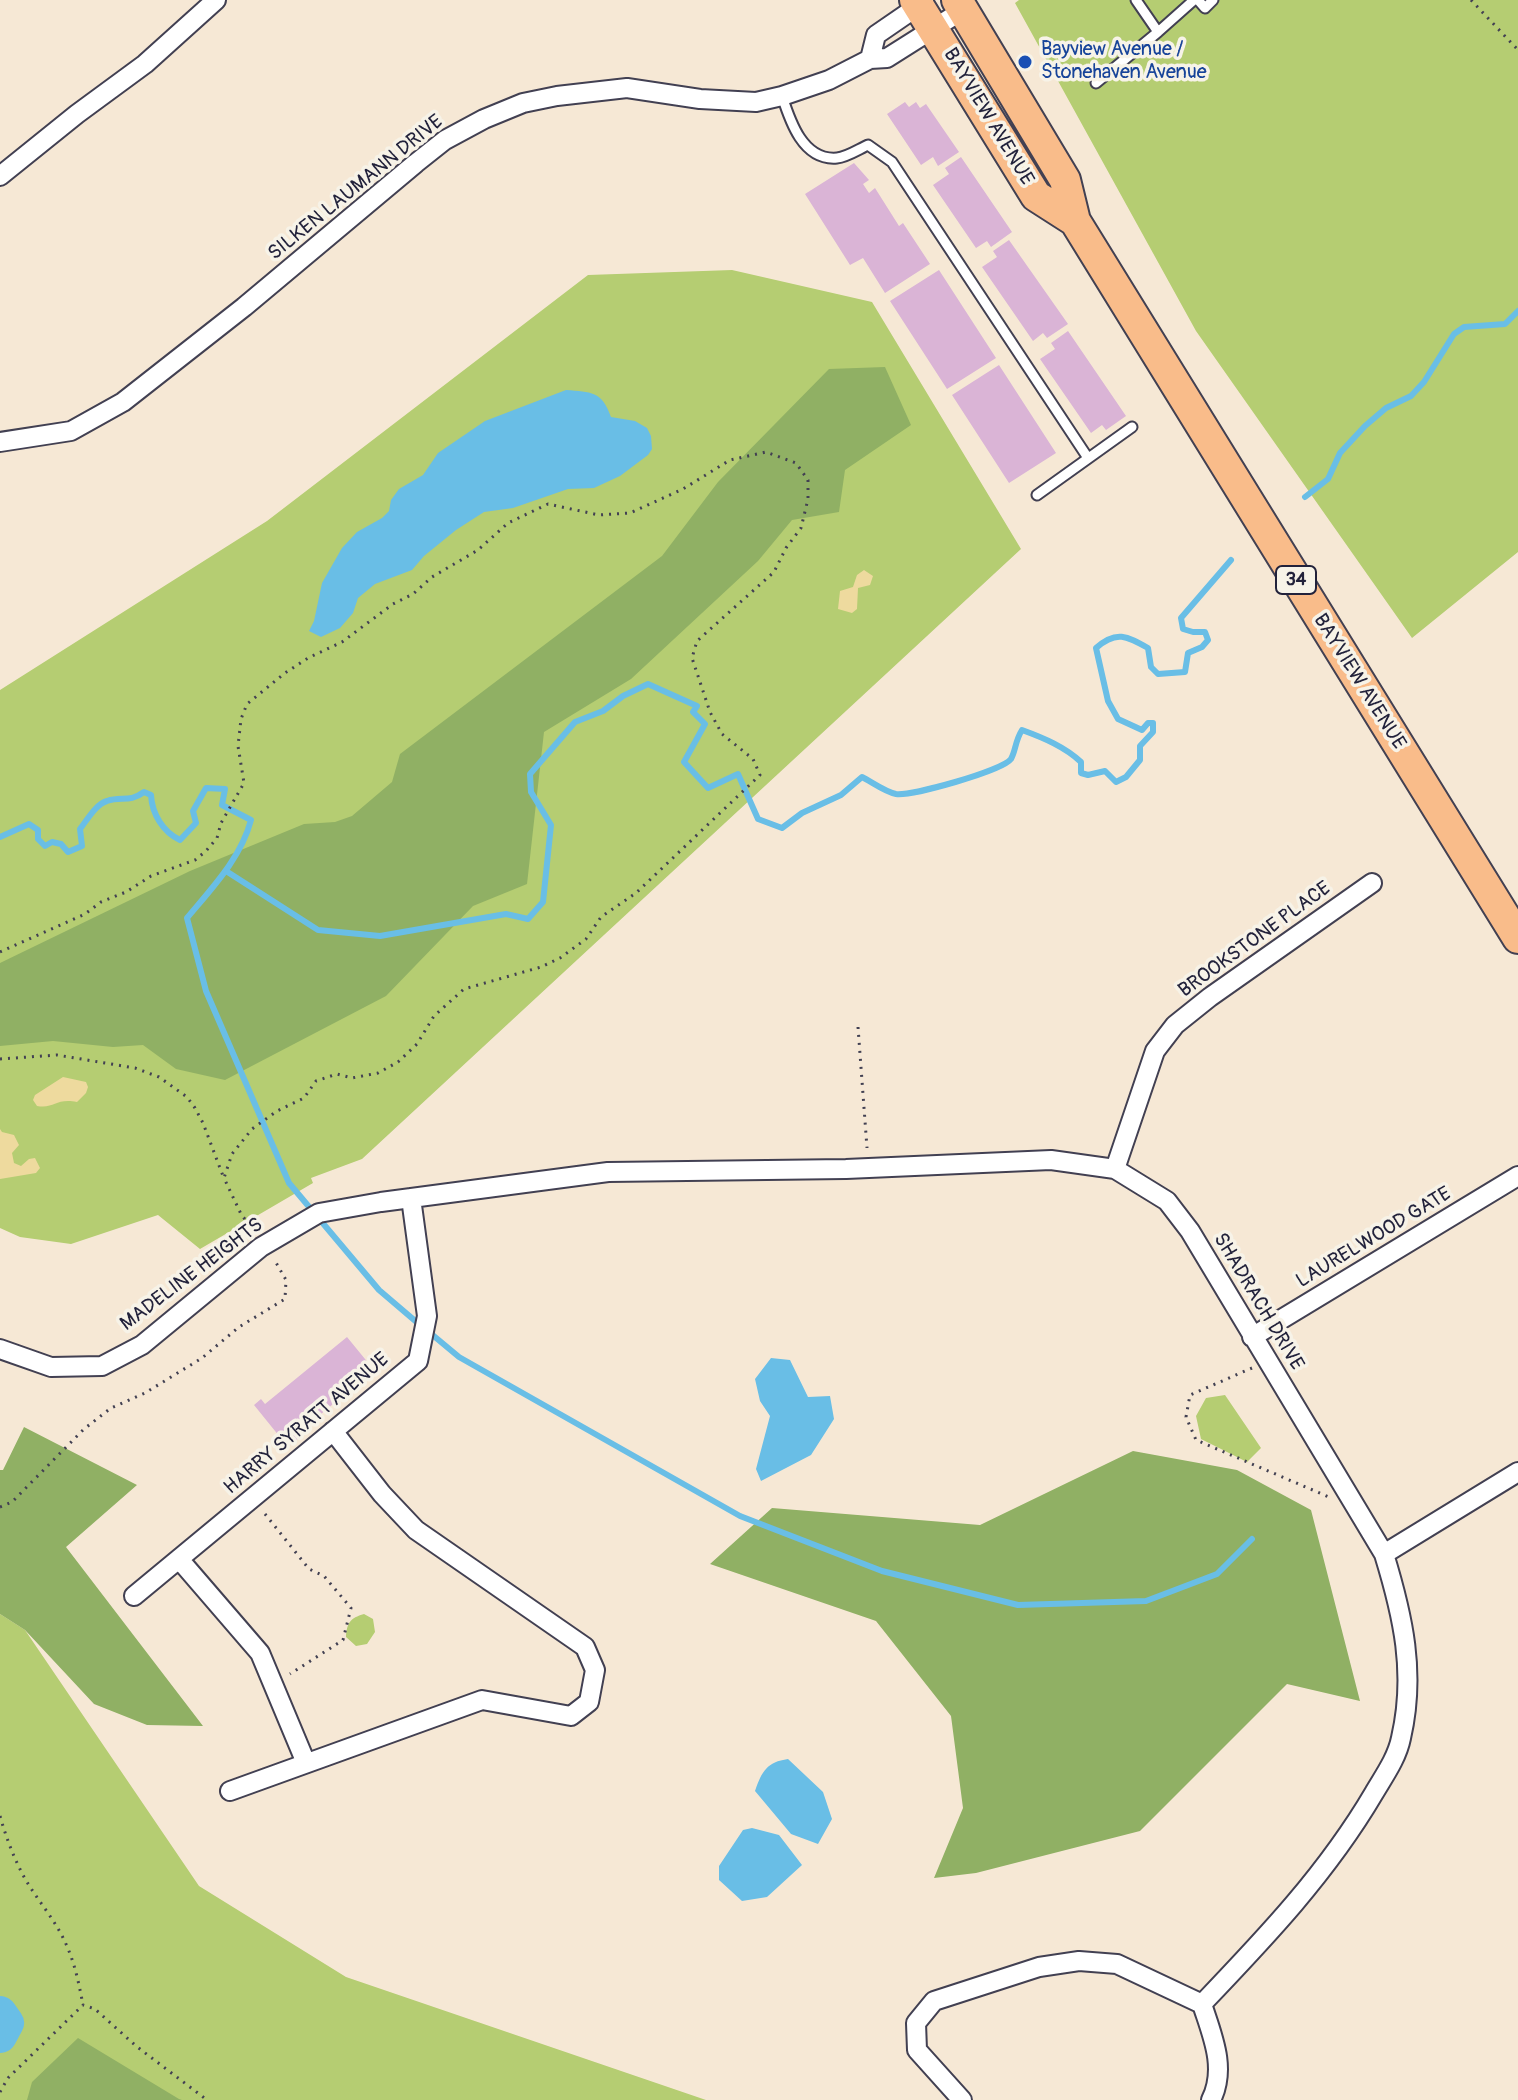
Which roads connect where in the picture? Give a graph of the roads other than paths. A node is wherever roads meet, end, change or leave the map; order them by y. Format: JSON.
{"nodes":[{"id":1,"x":216,"y":0,"type":"edge"},
{"id":2,"x":1136,"y":0,"type":"edge"},
{"id":3,"x":1196,"y":0,"type":"edge"},
{"id":4,"x":1213,"y":0,"type":"edge"},
{"id":5,"x":960,"y":5,"type":"edge"},
{"id":6,"x":924,"y":8,"type":"edge"},
{"id":7,"x":1158,"y":32,"type":"junction"},
{"id":8,"x":870,"y":59,"type":"junction"},
{"id":9,"x":1096,"y":83,"type":"dead end"},
{"id":10,"x":782,"y":96,"type":"junction"},
{"id":11,"x":0,"y":176,"type":"edge"},
{"id":12,"x":1075,"y":221,"type":"junction"},
{"id":13,"x":1132,"y":427,"type":"dead end"},
{"id":14,"x":0,"y":442,"type":"edge"},
{"id":15,"x":1088,"y":458,"type":"junction"},
{"id":16,"x":1037,"y":495,"type":"dead end"},
{"id":17,"x":1372,"y":883,"type":"dead end"},
{"id":18,"x":1518,"y":938,"type":"edge"},
{"id":19,"x":1115,"y":1169,"type":"junction"},
{"id":20,"x":1518,"y":1175,"type":"edge"},
{"id":21,"x":507,"y":1185,"type":"joint"},
{"id":22,"x":411,"y":1198,"type":"junction"},
{"id":23,"x":1252,"y":1337,"type":"junction"},
{"id":24,"x":0,"y":1349,"type":"edge"},
{"id":25,"x":333,"y":1431,"type":"junction"},
{"id":26,"x":1518,"y":1472,"type":"edge"},
{"id":27,"x":1384,"y":1554,"type":"junction"},
{"id":28,"x":179,"y":1559,"type":"junction"},
{"id":29,"x":134,"y":1596,"type":"dead end"},
{"id":30,"x":306,"y":1763,"type":"junction"},
{"id":31,"x":230,"y":1791,"type":"dead end"},
{"id":32,"x":1202,"y":2004,"type":"junction"},
{"id":33,"x":962,"y":2100,"type":"edge"},
{"id":34,"x":1211,"y":2100,"type":"edge"}],
"edges":[{"from":1,"to":11,"type":"street"},
{"from":2,"to":7,"type":"lane"},
{"from":3,"to":4,"type":"lane"},
{"from":3,"to":7,"type":"lane"},
{"from":5,"to":6,"type":"street","name":"SILKEN LAUMANN DRIVE"},
{"from":5,"to":12,"type":"main road","name":"BAYVIEW AVENUE","number":"34"},
{"from":6,"to":8,"type":"street","name":"SILKEN LAUMANN DRIVE"},
{"from":6,"to":8,"type":"street","name":"SILKEN LAUMANN DRIVE"},
{"from":6,"to":12,"type":"main road","name":"BAYVIEW AVENUE","number":"34"},
{"from":7,"to":9,"type":"lane"},
{"from":8,"to":10,"type":"street","name":"SILKEN LAUMANN DRIVE"},
{"from":10,"to":14,"type":"street","name":"SILKEN LAUMANN DRIVE"},
{"from":10,"to":15,"type":"lane"},
{"from":12,"to":18,"type":"main road","name":"BAYVIEW AVENUE","number":"34"},
{"from":13,"to":15,"type":"lane"},
{"from":15,"to":16,"type":"lane"},
{"from":17,"to":19,"type":"street","name":"BROOKSTONE PLACE"},
{"from":19,"to":21,"type":"street","name":"SHADRACH DRIVE"},
{"from":19,"to":23,"type":"street","name":"SHADRACH DRIVE"},
{"from":20,"to":23,"type":"street","name":"LAURELWOOD GATE"},
{"from":21,"to":22,"type":"street","name":"MADELINE HEIGHTS"},
{"from":22,"to":24,"type":"street","name":"MADELINE HEIGHTS"},
{"from":22,"to":25,"type":"street","name":"HARRY SYRATT AVENUE"},
{"from":23,"to":27,"type":"street","name":"SHADRACH DRIVE"},
{"from":25,"to":28,"type":"street","name":"HARRY SYRATT AVENUE"},
{"from":25,"to":30,"type":"street"},
{"from":26,"to":27,"type":"street"},
{"from":27,"to":32,"type":"street","name":"SHADRACH DRIVE"},
{"from":28,"to":29,"type":"street","name":"HARRY SYRATT AVENUE"},
{"from":28,"to":30,"type":"street"},
{"from":30,"to":31,"type":"street"},
{"from":32,"to":33,"type":"street"},
{"from":32,"to":34,"type":"street"}]}
